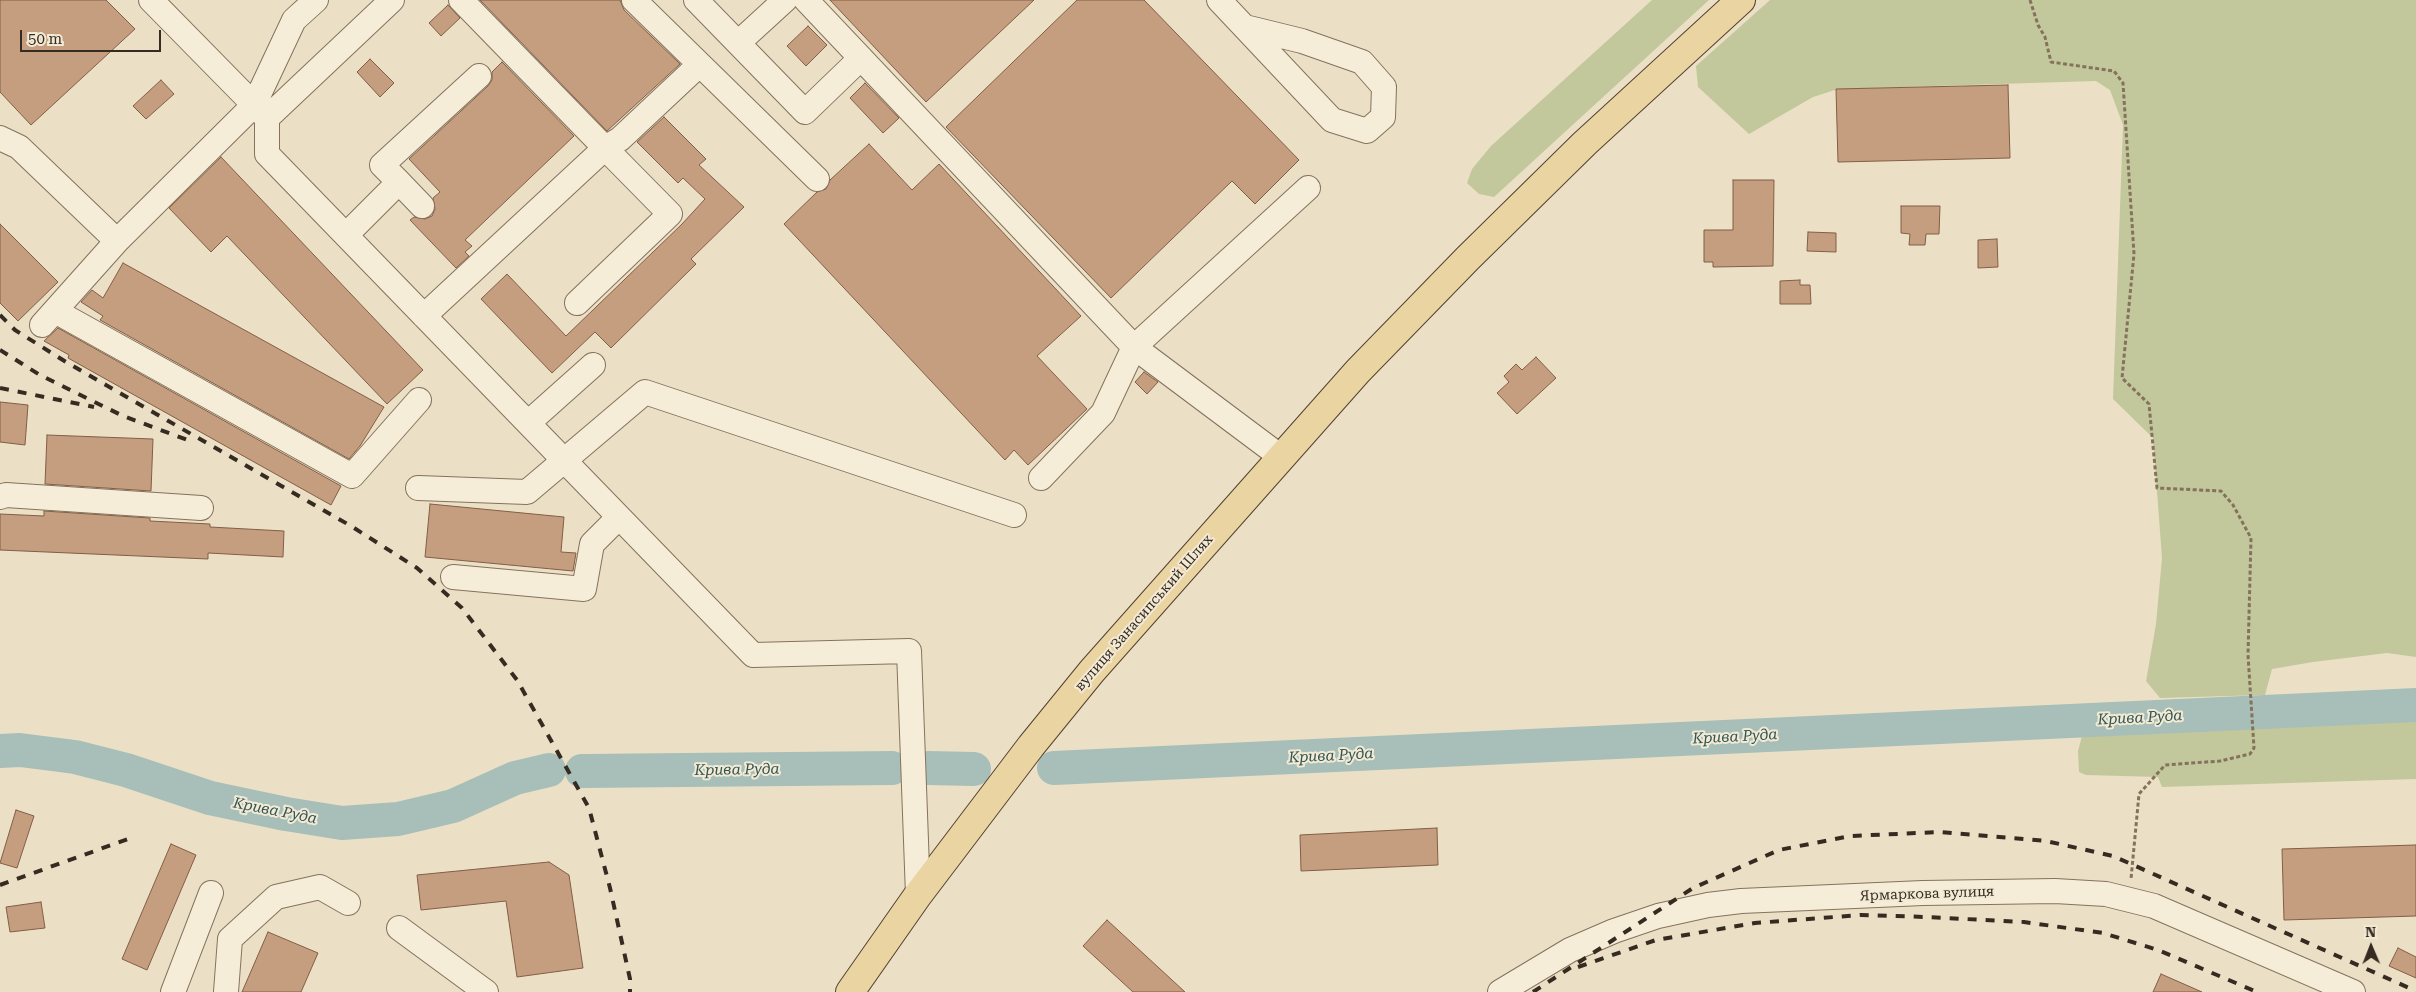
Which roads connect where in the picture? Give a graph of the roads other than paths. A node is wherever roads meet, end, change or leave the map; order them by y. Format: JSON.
{"nodes":[{"id":1,"x":151,"y":0,"type":"edge"},
{"id":2,"x":316,"y":0,"type":"edge"},
{"id":3,"x":392,"y":0,"type":"edge"},
{"id":4,"x":634,"y":0,"type":"edge"},
{"id":5,"x":696,"y":0,"type":"edge"},
{"id":6,"x":785,"y":0,"type":"edge"},
{"id":7,"x":806,"y":0,"type":"edge"},
{"id":8,"x":1219,"y":0,"type":"edge"},
{"id":9,"x":1741,"y":0,"type":"edge"},
{"id":10,"x":463,"y":1,"type":"edge"},
{"id":11,"x":1244,"y":27,"type":"junction"},
{"id":12,"x":738,"y":43,"type":"junction"},
{"id":13,"x":861,"y":58,"type":"junction"},
{"id":14,"x":699,"y":65,"type":"junction"},
{"id":15,"x":479,"y":76,"type":"dead end"},
{"id":16,"x":261,"y":112,"type":"junction"},
{"id":17,"x":0,"y":138,"type":"edge"},
{"id":18,"x":605,"y":148,"type":"junction"},
{"id":19,"x":817,"y":179,"type":"dead end"},
{"id":20,"x":399,"y":182,"type":"junction"},
{"id":21,"x":1308,"y":188,"type":"dead end"},
{"id":22,"x":422,"y":206,"type":"dead end"},
{"id":23,"x":346,"y":235,"type":"junction"},
{"id":24,"x":117,"y":241,"type":"junction"},
{"id":25,"x":577,"y":303,"type":"dead end"},
{"id":26,"x":424,"y":316,"type":"junction"},
{"id":27,"x":1134,"y":347,"type":"junction"},
{"id":28,"x":593,"y":365,"type":"dead end"},
{"id":29,"x":419,"y":400,"type":"dead end"},
{"id":30,"x":528,"y":423,"type":"junction"},
{"id":31,"x":1281,"y":457,"type":"junction"},
{"id":32,"x":564,"y":462,"type":"junction"},
{"id":33,"x":1041,"y":478,"type":"dead end"},
{"id":34,"x":418,"y":488,"type":"dead end"},
{"id":35,"x":0,"y":497,"type":"edge"},
{"id":36,"x":202,"y":508,"type":"dead end"},
{"id":37,"x":1014,"y":516,"type":"dead end"},
{"id":38,"x":618,"y":518,"type":"junction"},
{"id":39,"x":453,"y":577,"type":"dead end"},
{"id":40,"x":211,"y":893,"type":"dead end"},
{"id":41,"x":918,"y":895,"type":"junction"},
{"id":42,"x":348,"y":903,"type":"dead end"},
{"id":43,"x":399,"y":928,"type":"dead end"},
{"id":44,"x":173,"y":992,"type":"edge"},
{"id":45,"x":226,"y":992,"type":"edge"},
{"id":46,"x":486,"y":992,"type":"edge"},
{"id":47,"x":850,"y":992,"type":"edge"},
{"id":48,"x":1500,"y":992,"type":"edge"},
{"id":49,"x":2353,"y":992,"type":"edge"}],
"edges":[{"from":1,"to":16,"type":"street"},
{"from":2,"to":16,"type":"street"},
{"from":3,"to":16,"type":"street"},
{"from":4,"to":14,"type":"street"},
{"from":5,"to":12,"type":"street"},
{"from":6,"to":12,"type":"street"},
{"from":7,"to":13,"type":"street"},
{"from":8,"to":11,"type":"street"},
{"from":9,"to":31,"type":"main road","name":"вулиця Занасипський Шлях"},
{"from":10,"to":18,"type":"street"},
{"from":11,"to":11,"type":"street"},
{"from":12,"to":13,"type":"street"},
{"from":13,"to":27,"type":"street"},
{"from":14,"to":18,"type":"street"},
{"from":14,"to":19,"type":"street"},
{"from":15,"to":20,"type":"street"},
{"from":16,"to":23,"type":"street"},
{"from":16,"to":24,"type":"street"},
{"from":17,"to":24,"type":"street"},
{"from":18,"to":25,"type":"street"},
{"from":18,"to":26,"type":"street"},
{"from":20,"to":22,"type":"street"},
{"from":20,"to":23,"type":"street"},
{"from":21,"to":27,"type":"street"},
{"from":23,"to":26,"type":"street"},
{"from":24,"to":29,"type":"street"},
{"from":26,"to":30,"type":"street"},
{"from":27,"to":31,"type":"street"},
{"from":27,"to":33,"type":"street"},
{"from":28,"to":30,"type":"street"},
{"from":30,"to":32,"type":"street"},
{"from":31,"to":41,"type":"main road","name":"вулиця Занасипський Шлях"},
{"from":32,"to":34,"type":"street"},
{"from":32,"to":37,"type":"street"},
{"from":32,"to":38,"type":"street"},
{"from":35,"to":36,"type":"street"},
{"from":38,"to":39,"type":"street"},
{"from":38,"to":41,"type":"street"},
{"from":40,"to":44,"type":"street"},
{"from":41,"to":47,"type":"main road","name":"вулиця Занасипський Шлях"},
{"from":42,"to":45,"type":"street"},
{"from":43,"to":46,"type":"street"},
{"from":48,"to":49,"type":"street","name":"Ярмаркова вулиця"}]}
